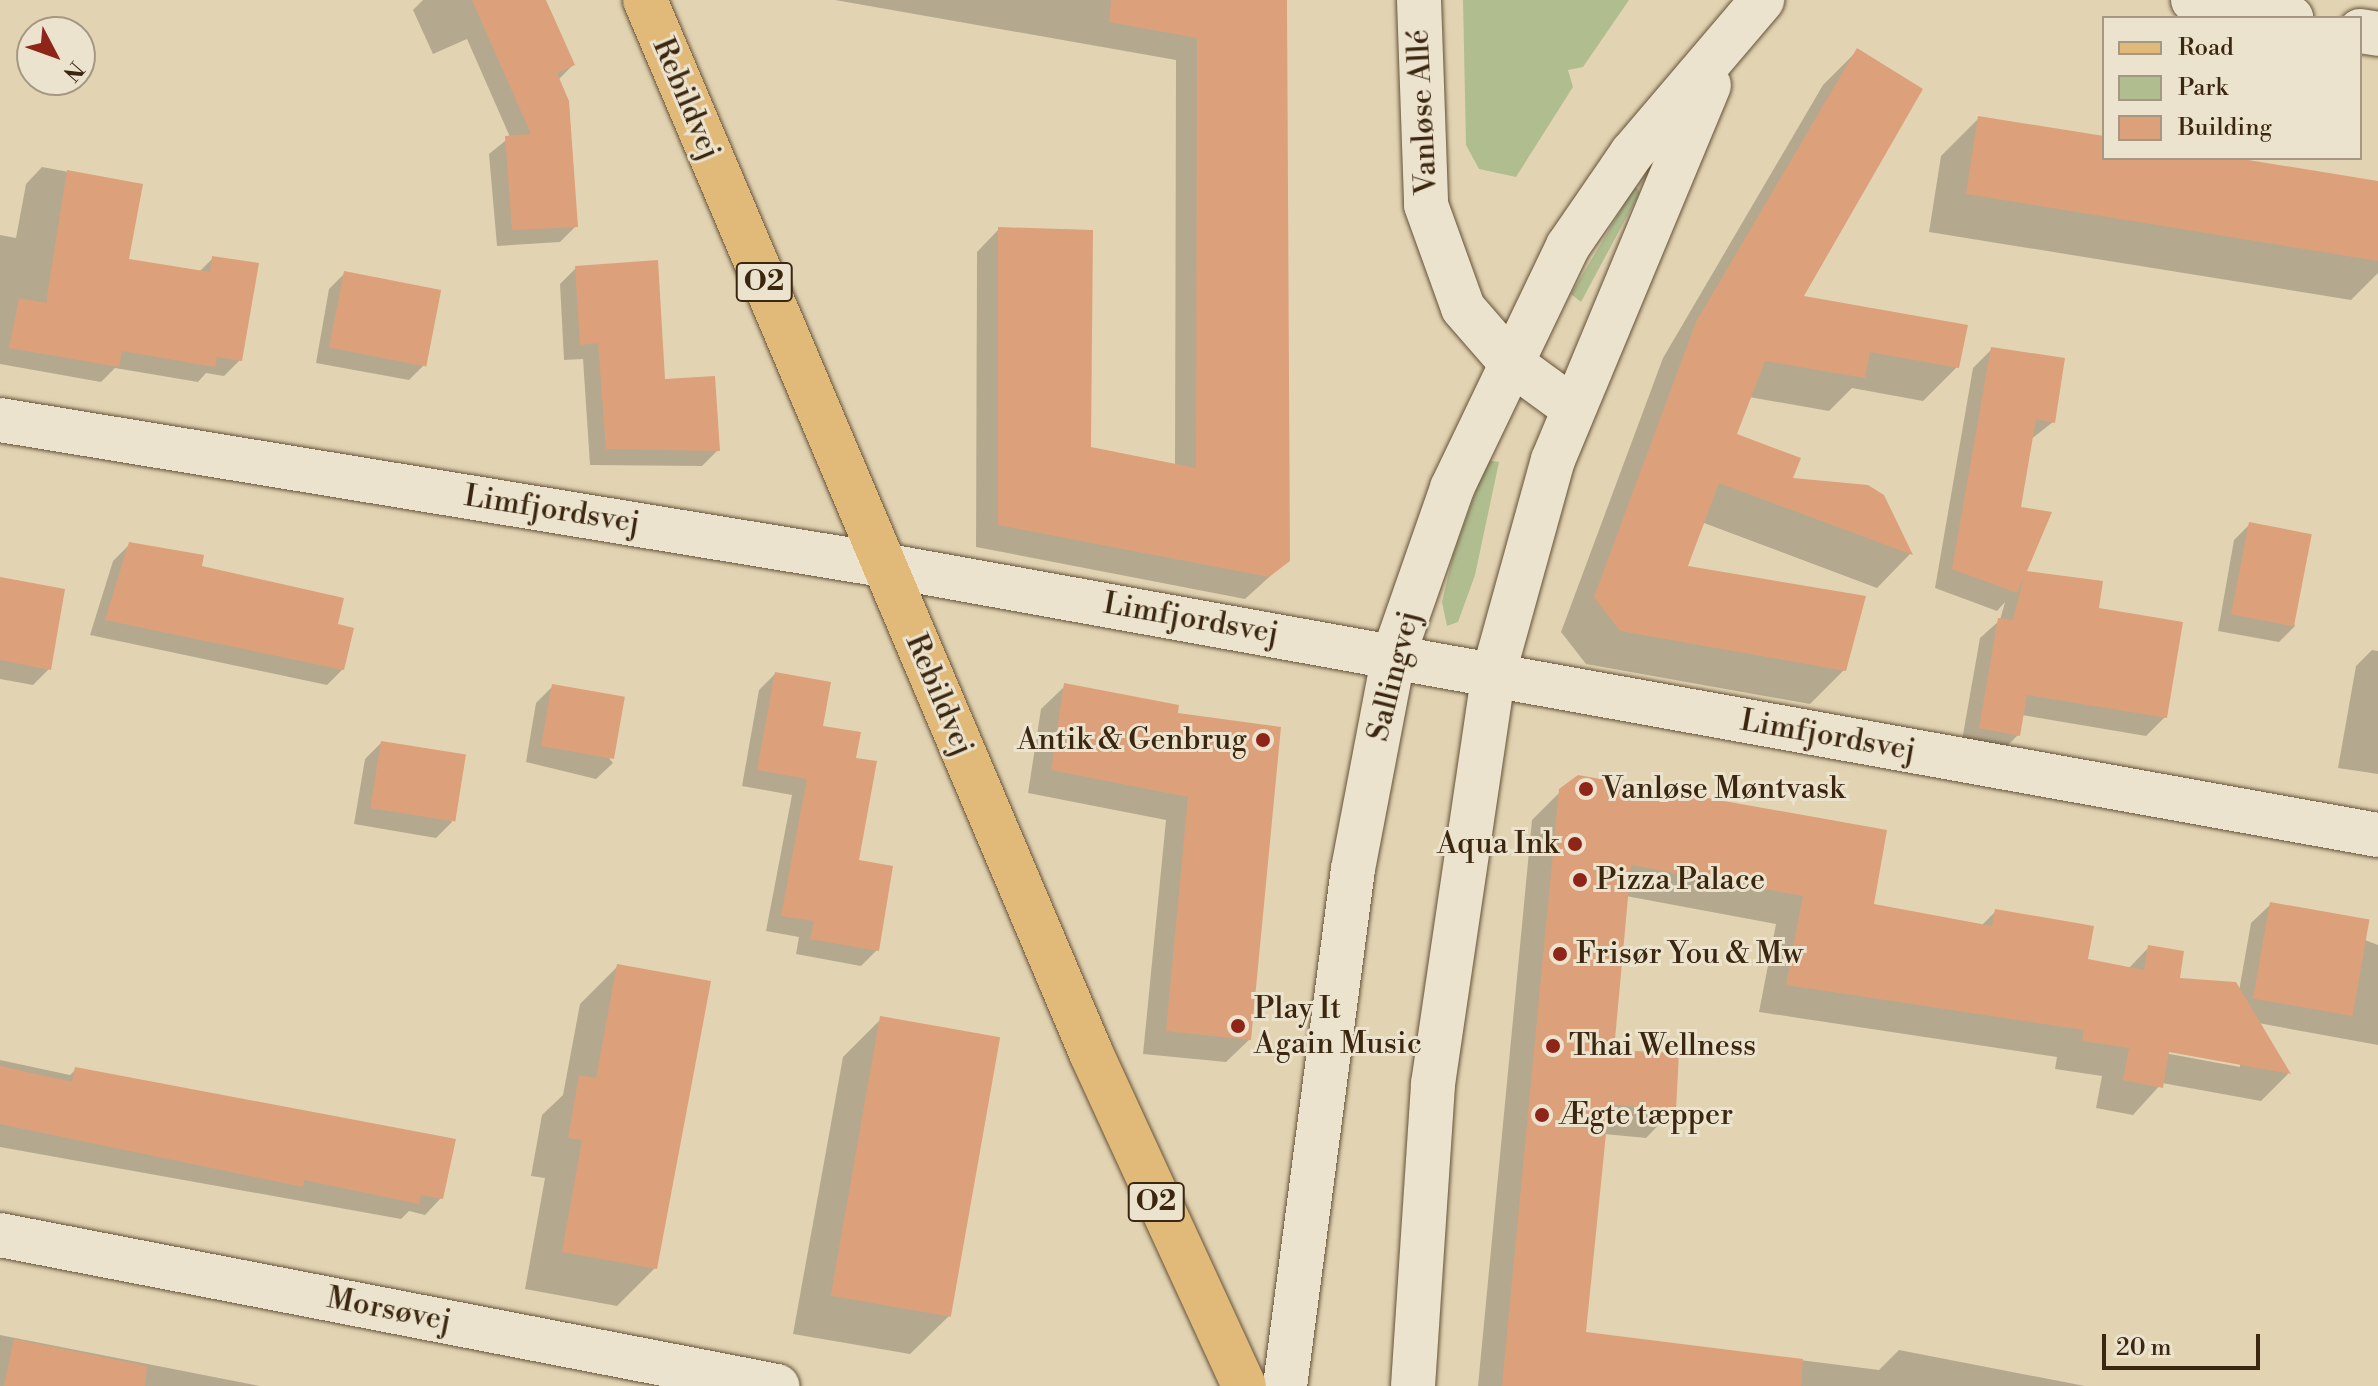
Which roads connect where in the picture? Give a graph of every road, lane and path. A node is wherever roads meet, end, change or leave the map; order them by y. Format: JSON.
{"nodes":[{"id":1,"x":645,"y":0,"type":"edge"},
{"id":2,"x":1419,"y":0,"type":"edge"},
{"id":3,"x":1762,"y":0,"type":"edge"},
{"id":4,"x":2193,"y":0,"type":"edge"},
{"id":5,"x":2280,"y":16,"type":"edge"},
{"id":6,"x":1725,"y":48,"type":"junction"},
{"id":7,"x":1510,"y":362,"type":"junction"},
{"id":8,"x":1573,"y":408,"type":"junction"},
{"id":9,"x":0,"y":420,"type":"edge"},
{"id":10,"x":883,"y":565,"type":"junction"},
{"id":11,"x":1394,"y":654,"type":"junction"},
{"id":12,"x":1493,"y":676,"type":"junction"},
{"id":13,"x":2378,"y":835,"type":"edge"},
{"id":14,"x":0,"y":1235,"type":"edge"},
{"id":15,"x":777,"y":1386,"type":"edge"},
{"id":16,"x":1244,"y":1386,"type":"edge"},
{"id":17,"x":1285,"y":1386,"type":"edge"},
{"id":18,"x":1413,"y":1386,"type":"edge"}],
"edges":[{"from":1,"to":10,"type":"main road","name":"Rebildvej","number":"O2"},
{"from":2,"to":7,"type":"street","name":"Vanløse Allé"},
{"from":3,"to":6,"type":"street","name":"Sallingvej"},
{"from":4,"to":5,"type":"street"},
{"from":6,"to":7,"type":"street","name":"Sallingvej"},
{"from":6,"to":8,"type":"street","name":"Sallingvej"},
{"from":7,"to":8,"type":"street","name":"Vanløse Allé"},
{"from":7,"to":11,"type":"street","name":"Sallingvej"},
{"from":8,"to":12,"type":"street","name":"Sallingvej"},
{"from":9,"to":10,"type":"street","name":"Limfjordsvej"},
{"from":10,"to":11,"type":"street","name":"Limfjordsvej"},
{"from":10,"to":16,"type":"main road","name":"Rebildvej","number":"O2"},
{"from":11,"to":12,"type":"street","name":"Limfjordsvej"},
{"from":11,"to":17,"type":"street","name":"Sallingvej"},
{"from":12,"to":13,"type":"street","name":"Limfjordsvej"},
{"from":12,"to":18,"type":"street","name":"Sallingvej"},
{"from":14,"to":15,"type":"street","name":"Morsøvej"}]}
